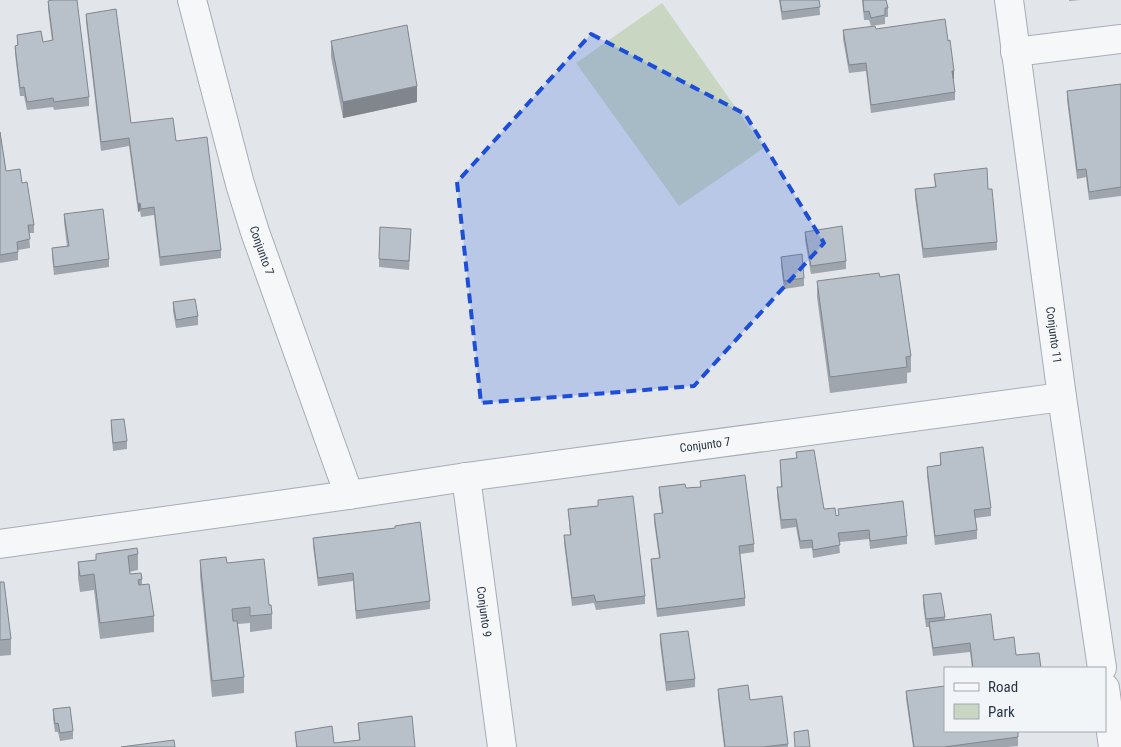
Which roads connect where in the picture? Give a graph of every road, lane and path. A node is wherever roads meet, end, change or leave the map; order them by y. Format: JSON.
{"nodes":[{"id":1,"x":192,"y":0,"type":"edge"},
{"id":2,"x":1009,"y":0,"type":"edge"},
{"id":3,"x":1121,"y":38,"type":"edge"},
{"id":4,"x":1015,"y":52,"type":"junction"},
{"id":5,"x":1062,"y":397,"type":"junction"},
{"id":6,"x":466,"y":477,"type":"junction"},
{"id":7,"x":349,"y":495,"type":"junction"},
{"id":8,"x":0,"y":544,"type":"edge"},
{"id":9,"x":1102,"y":667,"type":"edge"},
{"id":10,"x":1106,"y":695,"type":"edge"},
{"id":11,"x":502,"y":747,"type":"edge"},
{"id":12,"x":1114,"y":747,"type":"edge"}],
"edges":[{"from":1,"to":7,"type":"street","name":"Conjunto 7"},
{"from":2,"to":4,"type":"street","name":"Conjunto 11"},
{"from":3,"to":4,"type":"street"},
{"from":4,"to":5,"type":"street","name":"Conjunto 11"},
{"from":5,"to":6,"type":"street","name":"Conjunto 7"},
{"from":5,"to":9,"type":"street","name":"Conjunto 11"},
{"from":6,"to":7,"type":"street","name":"Conjunto 7"},
{"from":6,"to":11,"type":"street","name":"Conjunto 9"},
{"from":7,"to":8,"type":"street","name":"Conjunto 7"},
{"from":10,"to":12,"type":"street"}]}
